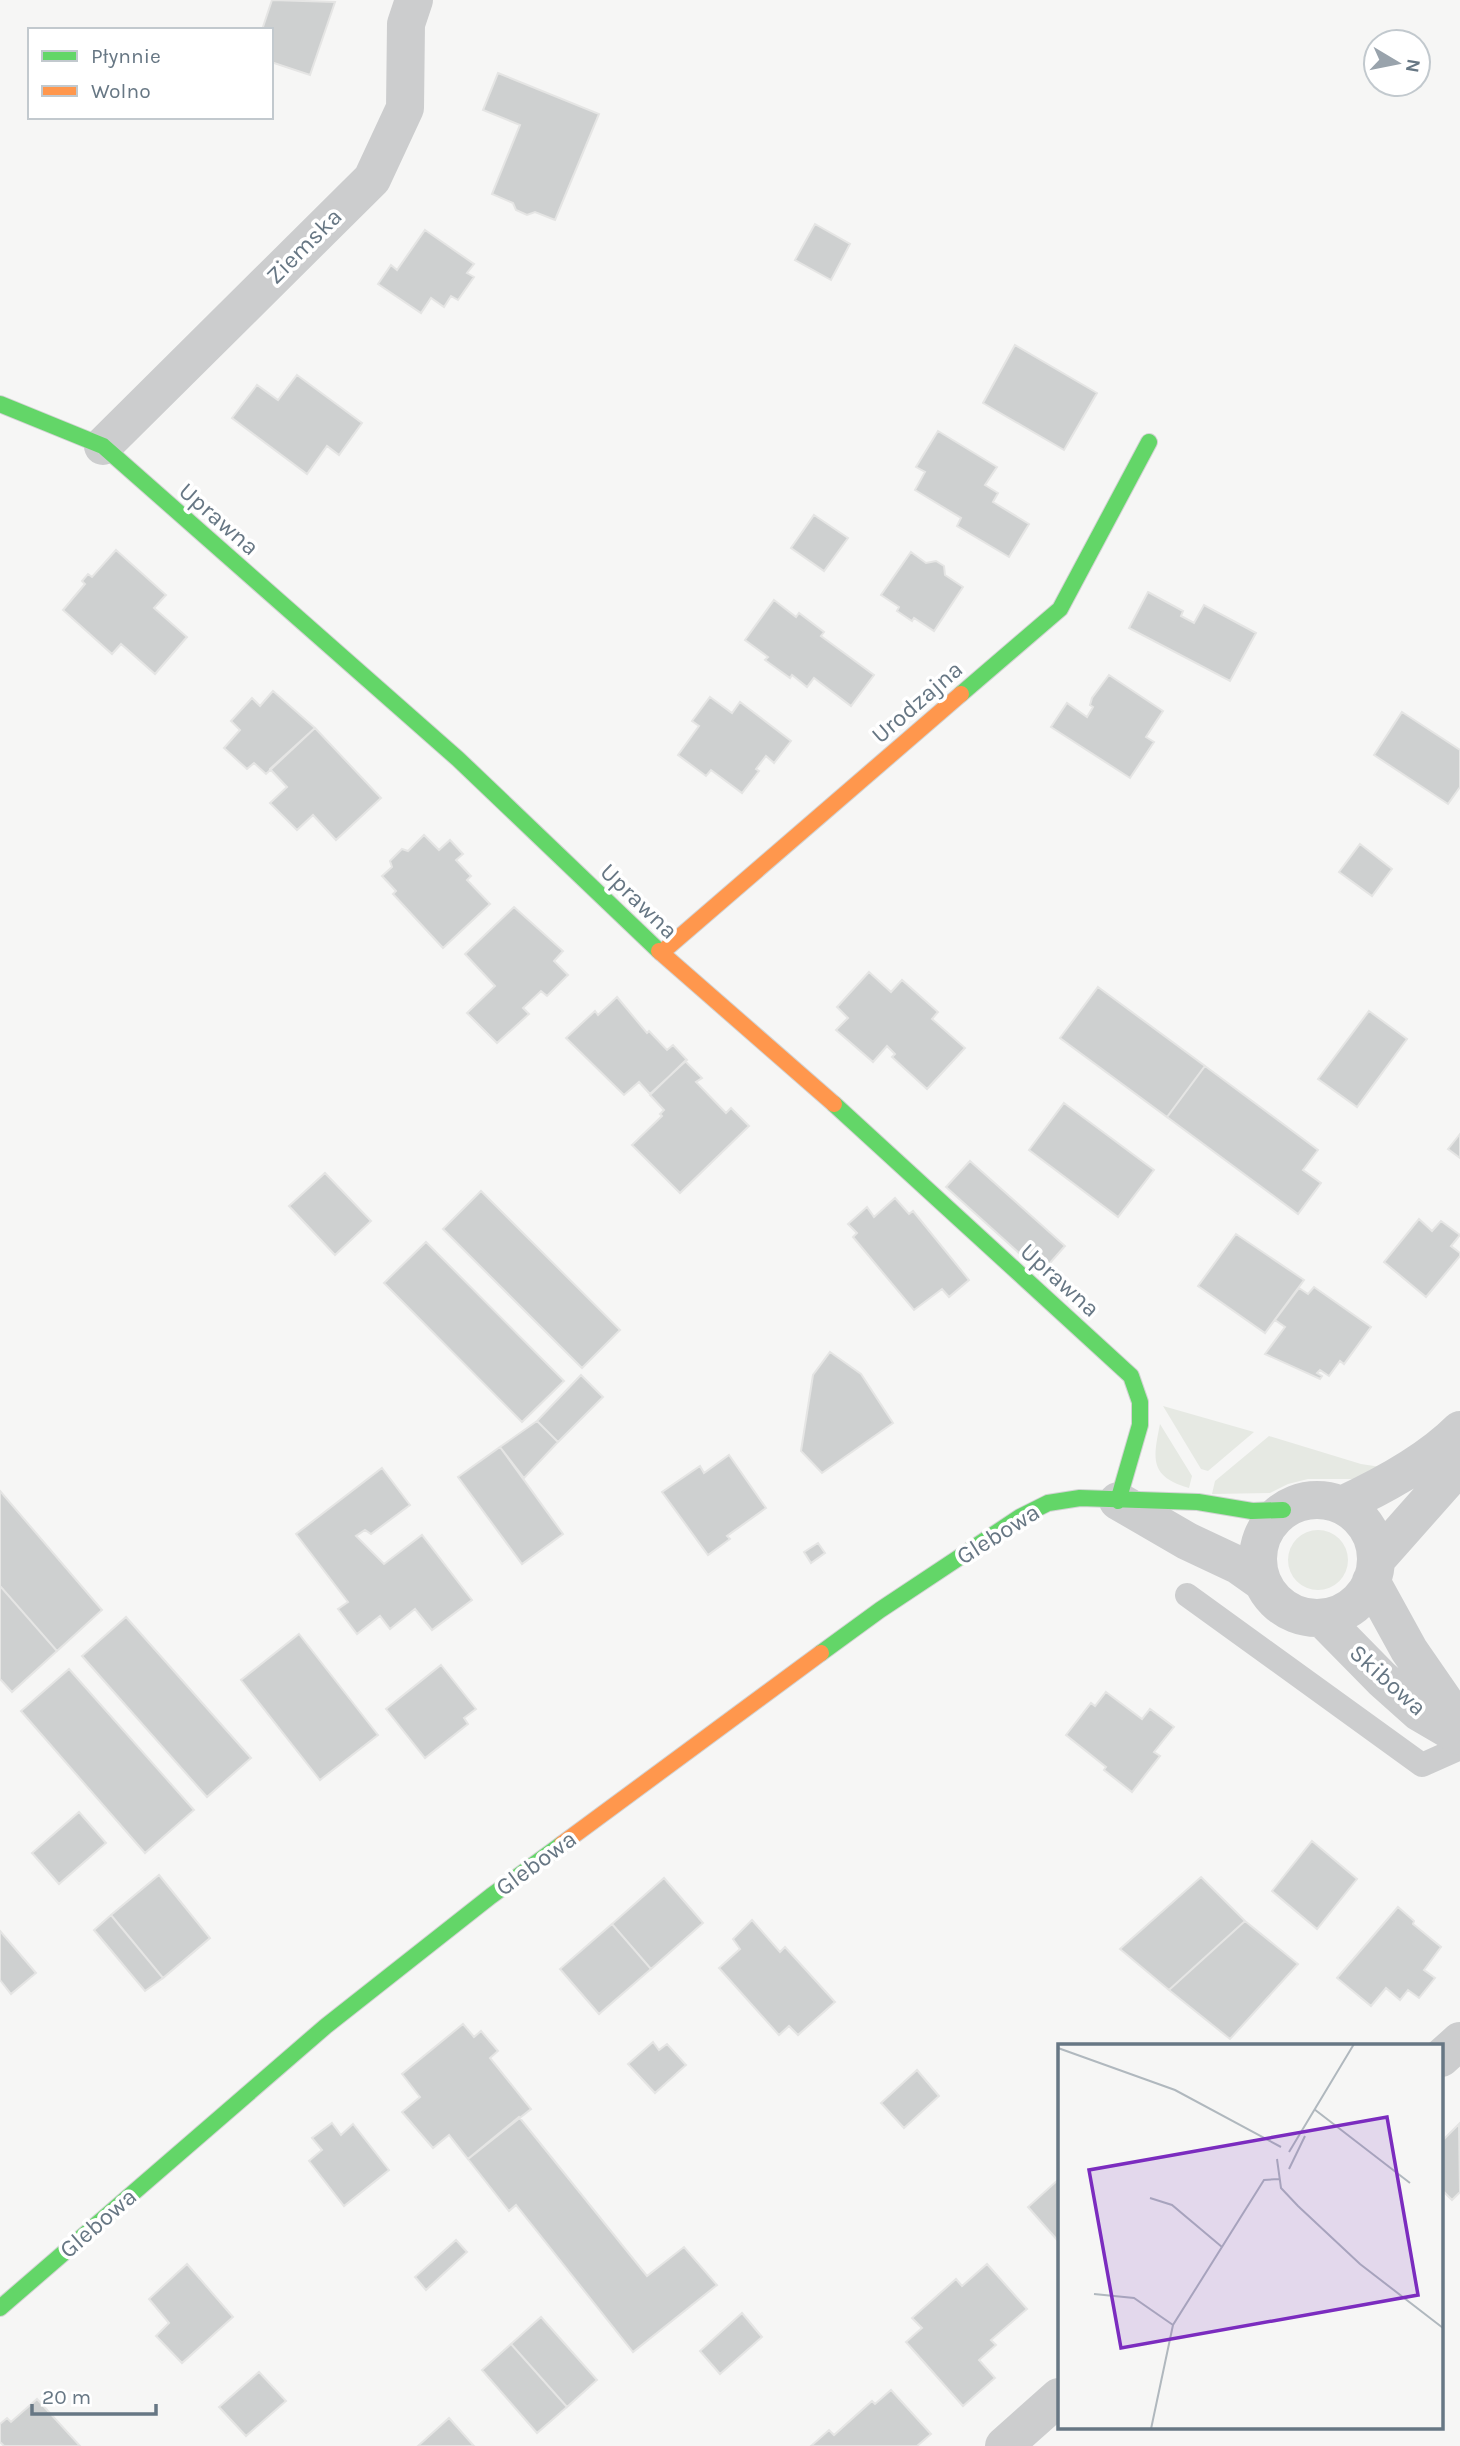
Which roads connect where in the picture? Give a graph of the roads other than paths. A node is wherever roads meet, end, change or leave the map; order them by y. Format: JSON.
{"nodes":[{"id":1,"x":414,"y":0,"type":"edge"},
{"id":2,"x":0,"y":404,"type":"edge"},
{"id":3,"x":1149,"y":442,"type":"dead end"},
{"id":4,"x":103,"y":446,"type":"junction"},
{"id":5,"x":661,"y":953,"type":"junction"},
{"id":6,"x":1460,"y":1430,"type":"edge"},
{"id":7,"x":1460,"y":1465,"type":"edge"},
{"id":8,"x":1118,"y":1501,"type":"junction"},
{"id":9,"x":1342,"y":1505,"type":"junction"},
{"id":10,"x":1283,"y":1510,"type":"junction"},
{"id":11,"x":1374,"y":1570,"type":"junction"},
{"id":12,"x":1262,"y":1582,"type":"junction"},
{"id":13,"x":1187,"y":1595,"type":"dead end"},
{"id":14,"x":1322,"y":1618,"type":"junction"},
{"id":15,"x":1460,"y":1724,"type":"edge"},
{"id":16,"x":1460,"y":1736,"type":"edge"},
{"id":17,"x":1460,"y":1748,"type":"edge"},
{"id":18,"x":1460,"y":2041,"type":"edge"},
{"id":19,"x":1442,"y":2057,"type":"edge"},
{"id":20,"x":0,"y":2308,"type":"edge"},
{"id":21,"x":1058,"y":2398,"type":"edge"},
{"id":22,"x":1004,"y":2446,"type":"edge"}],
"edges":[{"from":1,"to":4,"type":"street","name":"Ziemska"},
{"from":2,"to":4,"type":"street","name":"Uprawna"},
{"from":3,"to":5,"type":"street","name":"Urodzajna"},
{"from":4,"to":5,"type":"street","name":"Uprawna"},
{"from":5,"to":8,"type":"street","name":"Uprawna"},
{"from":6,"to":9,"type":"street"},
{"from":7,"to":11,"type":"street"},
{"from":8,"to":10,"type":"street","name":"Glebowa"},
{"from":8,"to":12,"type":"street","name":"Glebowa"},
{"from":8,"to":20,"type":"street","name":"Glebowa"},
{"from":9,"to":10,"type":"street"},
{"from":9,"to":11,"type":"street"},
{"from":10,"to":12,"type":"street"},
{"from":11,"to":14,"type":"street"},
{"from":11,"to":15,"type":"street","name":"Skibowa"},
{"from":12,"to":14,"type":"street"},
{"from":13,"to":17,"type":"lane"},
{"from":14,"to":16,"type":"street","name":"Skibowa"},
{"from":18,"to":19,"type":"street"},
{"from":21,"to":22,"type":"street"}]}
